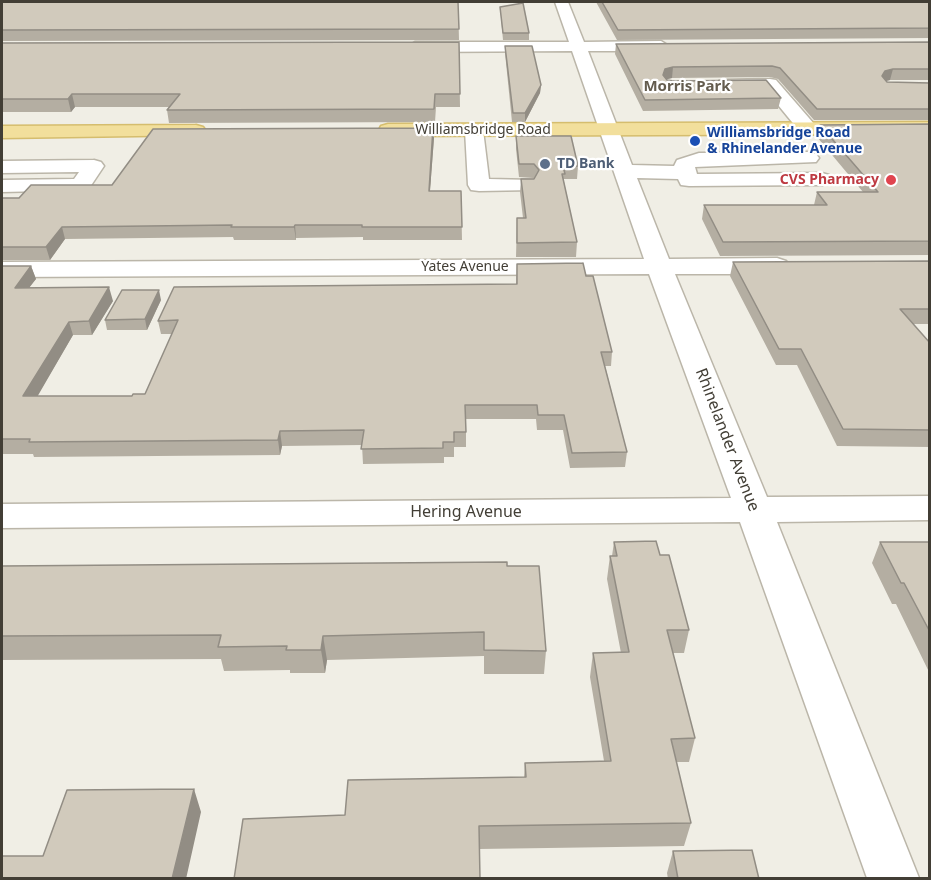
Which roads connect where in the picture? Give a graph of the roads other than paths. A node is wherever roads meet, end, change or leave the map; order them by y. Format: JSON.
{"nodes":[{"id":1,"x":562,"y":2,"type":"edge"},
{"id":2,"x":579,"y":46,"type":"junction"},
{"id":3,"x":672,"y":46,"type":"edge"},
{"id":4,"x":402,"y":47,"type":"edge"},
{"id":5,"x":705,"y":85,"type":"edge"},
{"id":6,"x":930,"y":128,"type":"edge"},
{"id":7,"x":610,"y":129,"type":"junction"},
{"id":8,"x":787,"y":129,"type":"junction"},
{"id":9,"x":808,"y":129,"type":"junction"},
{"id":10,"x":368,"y":130,"type":"edge"},
{"id":11,"x":474,"y":130,"type":"junction"},
{"id":12,"x":214,"y":131,"type":"edge"},
{"id":13,"x":2,"y":132,"type":"edge"},
{"id":14,"x":2,"y":167,"type":"edge"},
{"id":15,"x":626,"y":171,"type":"junction"},
{"id":16,"x":525,"y":185,"type":"edge"},
{"id":17,"x":2,"y":186,"type":"edge"},
{"id":18,"x":659,"y":266,"type":"junction"},
{"id":19,"x":800,"y":266,"type":"edge"},
{"id":20,"x":2,"y":270,"type":"edge"},
{"id":21,"x":930,"y":508,"type":"edge"},
{"id":22,"x":754,"y":510,"type":"junction"},
{"id":23,"x":2,"y":516,"type":"edge"},
{"id":24,"x":892,"y":879,"type":"edge"}],
"edges":[{"from":1,"to":2,"type":"street","name":"Rhinelander Avenue"},
{"from":2,"to":3,"type":"street"},
{"from":2,"to":4,"type":"street"},
{"from":2,"to":7,"type":"street","name":"Rhinelander Avenue"},
{"from":5,"to":9,"type":"street"},
{"from":6,"to":9,"type":"main road","name":"Williamsbridge Road"},
{"from":7,"to":8,"type":"main road","name":"Williamsbridge Road"},
{"from":7,"to":11,"type":"main road","name":"Williamsbridge Road"},
{"from":7,"to":15,"type":"street","name":"Rhinelander Avenue"},
{"from":8,"to":9,"type":"main road","name":"Williamsbridge Road"},
{"from":8,"to":15,"type":"street"},
{"from":10,"to":11,"type":"main road","name":"Williamsbridge Road"},
{"from":11,"to":16,"type":"street"},
{"from":12,"to":13,"type":"main road"},
{"from":14,"to":17,"type":"street"},
{"from":15,"to":18,"type":"street","name":"Rhinelander Avenue"},
{"from":18,"to":19,"type":"street","name":"Yates Avenue"},
{"from":18,"to":20,"type":"street","name":"Yates Avenue"},
{"from":18,"to":22,"type":"street","name":"Rhinelander Avenue"},
{"from":21,"to":22,"type":"street","name":"Hering Avenue"},
{"from":22,"to":23,"type":"street","name":"Hering Avenue"},
{"from":22,"to":24,"type":"street","name":"Rhinelander Avenue"}]}
